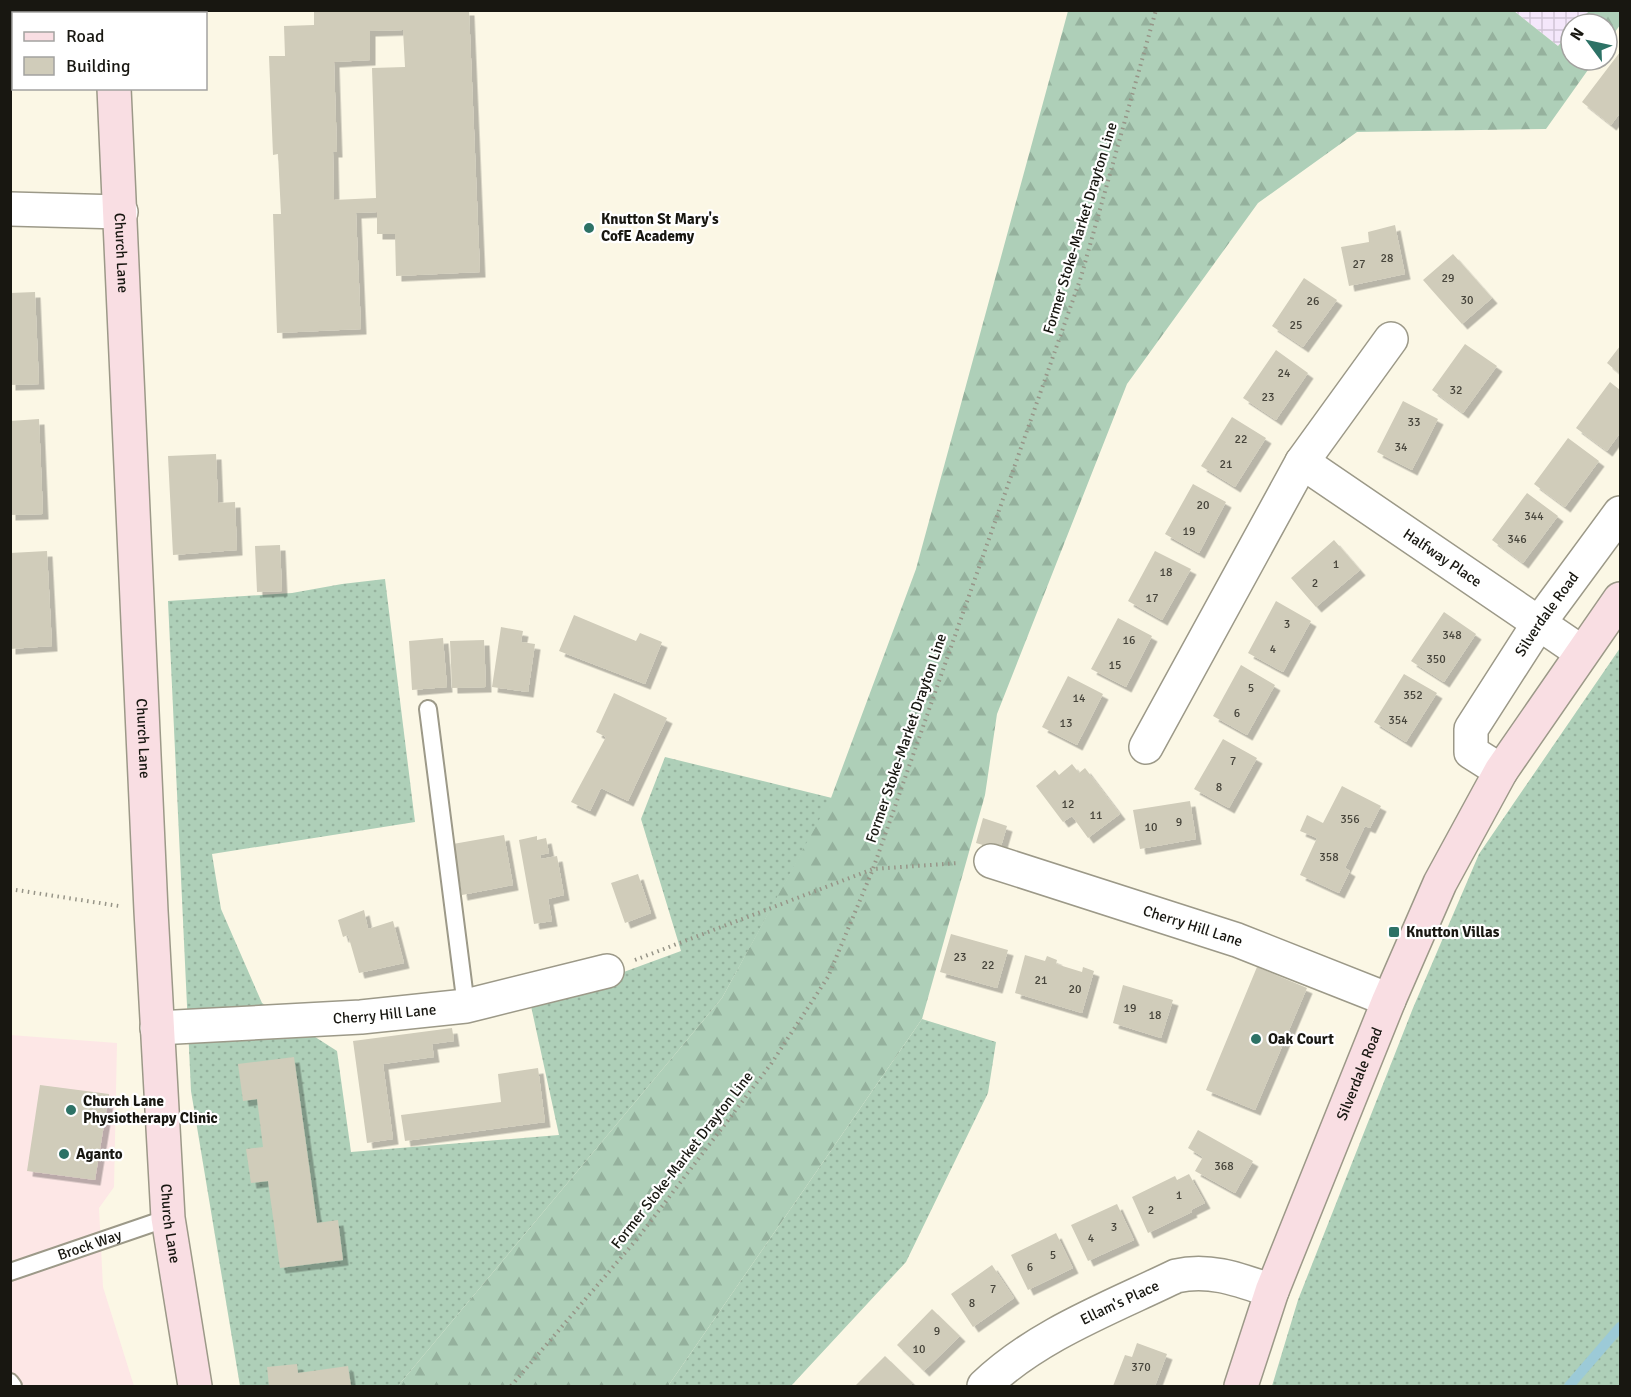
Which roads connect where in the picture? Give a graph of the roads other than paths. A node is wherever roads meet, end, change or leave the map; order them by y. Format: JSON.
{"nodes":[{"id":1,"x":114,"y":90,"type":"edge"},
{"id":2,"x":10,"y":209,"type":"edge"},
{"id":3,"x":121,"y":212,"type":"junction"},
{"id":4,"x":1391,"y":339,"type":"dead end"},
{"id":5,"x":1302,"y":462,"type":"junction"},
{"id":6,"x":1620,"y":513,"type":"edge"},
{"id":7,"x":1620,"y":599,"type":"edge"},
{"id":8,"x":1539,"y":623,"type":"junction"},
{"id":9,"x":1581,"y":652,"type":"junction"},
{"id":10,"x":428,"y":709,"type":"dead end"},
{"id":11,"x":1146,"y":747,"type":"dead end"},
{"id":12,"x":1501,"y":771,"type":"junction"},
{"id":13,"x":991,"y":861,"type":"road end"},
{"id":14,"x":607,"y":971,"type":"road end"},
{"id":15,"x":1389,"y":1000,"type":"junction"},
{"id":16,"x":466,"y":1006,"type":"junction"},
{"id":17,"x":157,"y":1028,"type":"junction"},
{"id":18,"x":168,"y":1218,"type":"junction"},
{"id":19,"x":10,"y":1272,"type":"edge"},
{"id":20,"x":1272,"y":1291,"type":"junction"},
{"id":21,"x":10,"y":1382,"type":"edge"},
{"id":22,"x":13,"y":1386,"type":"edge"},
{"id":23,"x":195,"y":1386,"type":"edge"},
{"id":24,"x":984,"y":1386,"type":"edge"},
{"id":25,"x":1241,"y":1386,"type":"edge"}],
"edges":[{"from":1,"to":3,"type":"main road","name":"Church Lane"},
{"from":2,"to":3,"type":"street"},
{"from":3,"to":17,"type":"main road","name":"Church Lane"},
{"from":4,"to":5,"type":"street"},
{"from":5,"to":8,"type":"street","name":"Halfway Place"},
{"from":5,"to":11,"type":"street"},
{"from":6,"to":8,"type":"street","name":"Silverdale Road"},
{"from":7,"to":9,"type":"main road","name":"Silverdale Road"},
{"from":8,"to":9,"type":"street","name":"Halfway Place"},
{"from":8,"to":12,"type":"street","name":"Silverdale Road"},
{"from":9,"to":12,"type":"main road","name":"Silverdale Road"},
{"from":10,"to":16,"type":"lane"},
{"from":12,"to":15,"type":"main road","name":"Silverdale Road"},
{"from":13,"to":15,"type":"street","name":"Cherry Hill Lane"},
{"from":14,"to":16,"type":"street","name":"Cherry Hill Lane"},
{"from":15,"to":20,"type":"main road","name":"Silverdale Road"},
{"from":16,"to":17,"type":"street","name":"Cherry Hill Lane"},
{"from":17,"to":18,"type":"main road","name":"Church Lane"},
{"from":18,"to":19,"type":"lane","name":"Brock Way"},
{"from":18,"to":23,"type":"main road","name":"Church Lane"},
{"from":20,"to":24,"type":"street","name":"Ellam's Place"},
{"from":20,"to":25,"type":"main road","name":"Silverdale Road"},
{"from":21,"to":22,"type":"lane"}]}
